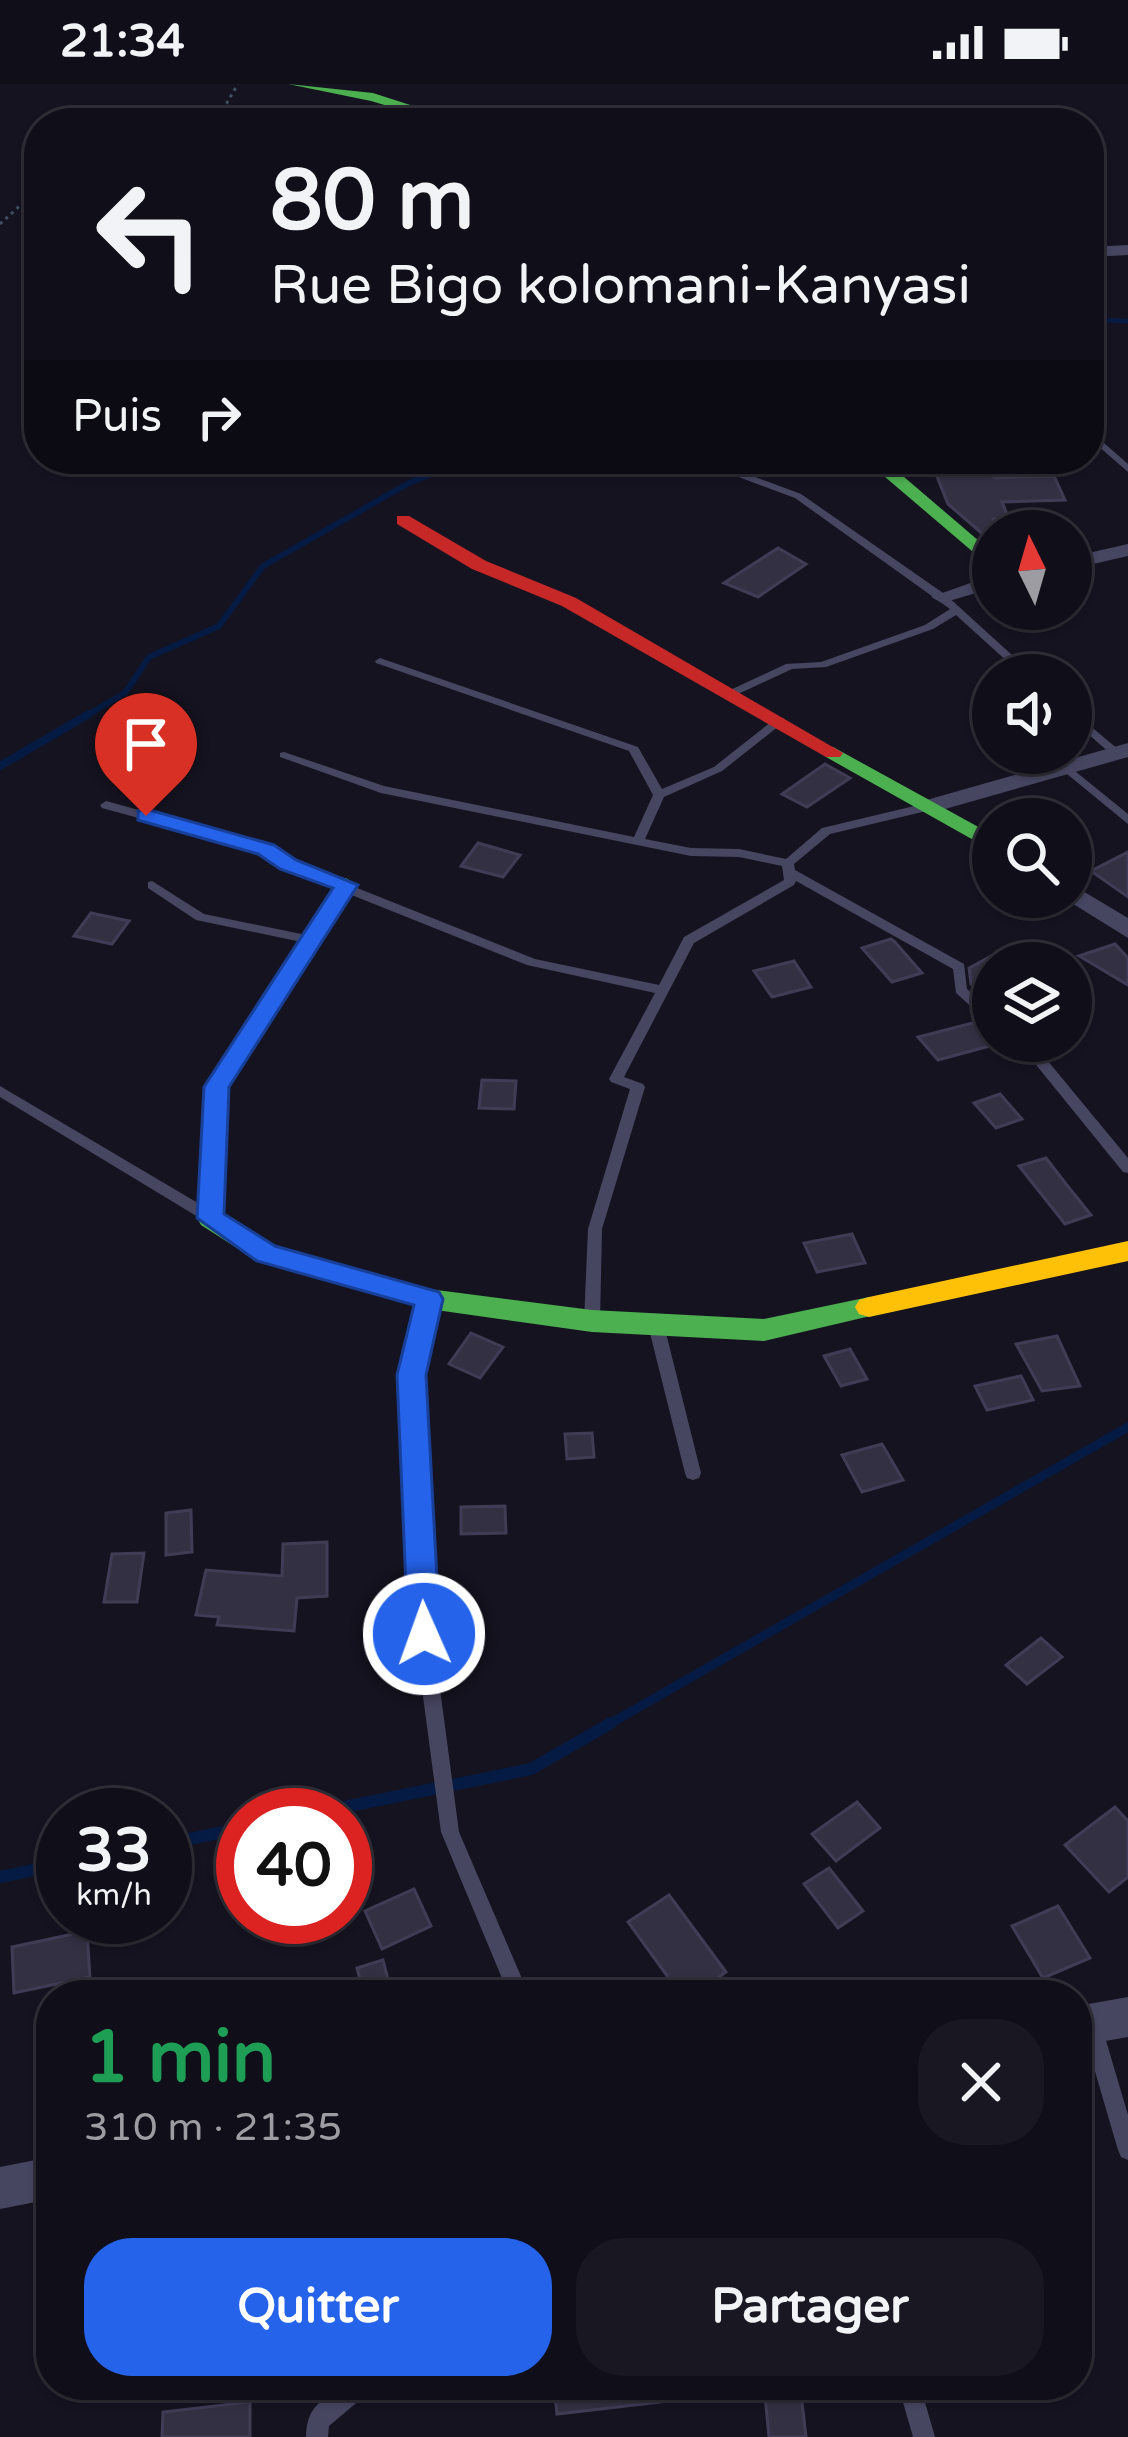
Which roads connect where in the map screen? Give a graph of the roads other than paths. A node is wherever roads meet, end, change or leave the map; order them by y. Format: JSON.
{"nodes":[{"id":1,"x":293,"y":84,"type":"edge"},
{"id":2,"x":409,"y":108,"type":"edge"},
{"id":3,"x":1104,"y":447,"type":"edge"},
{"id":4,"x":1128,"y":469,"type":"edge"},
{"id":5,"x":738,"y":474,"type":"edge"},
{"id":6,"x":896,"y":474,"type":"edge"},
{"id":7,"x":404,"y":520,"type":"dead end"},
{"id":8,"x":972,"y":546,"type":"edge"},
{"id":9,"x":1128,"y":550,"type":"edge"},
{"id":10,"x":1092,"y":558,"type":"edge"},
{"id":11,"x":972,"y":592,"type":"edge"},
{"id":12,"x":949,"y":604,"type":"junction"},
{"id":13,"x":1005,"y":654,"type":"edge"},
{"id":14,"x":380,"y":661,"type":"dead end"},
{"id":15,"x":732,"y":693,"type":"junction"},
{"id":16,"x":779,"y":720,"type":"junction"},
{"id":17,"x":1092,"y":729,"type":"edge"},
{"id":18,"x":1122,"y":751,"type":"edge"},
{"id":19,"x":284,"y":755,"type":"dead end"},
{"id":20,"x":1092,"y":759,"type":"edge"},
{"id":21,"x":1041,"y":774,"type":"edge"},
{"id":22,"x":1073,"y":774,"type":"edge"},
{"id":23,"x":659,"y":795,"type":"junction"},
{"id":24,"x":106,"y":805,"type":"dead end"},
{"id":25,"x":931,"y":806,"type":"junction"},
{"id":26,"x":1128,"y":820,"type":"edge"},
{"id":27,"x":972,"y":831,"type":"edge"},
{"id":28,"x":638,"y":841,"type":"junction"},
{"id":29,"x":789,"y":867,"type":"junction"},
{"id":30,"x":152,"y":884,"type":"dead end"},
{"id":31,"x":346,"y":885,"type":"junction"},
{"id":32,"x":1092,"y":906,"type":"edge"},
{"id":33,"x":1128,"y":930,"type":"edge"},
{"id":34,"x":311,"y":940,"type":"junction"},
{"id":35,"x":663,"y":989,"type":"junction"},
{"id":36,"x":972,"y":1000,"type":"edge"},
{"id":37,"x":1041,"y":1062,"type":"edge"},
{"id":38,"x":0,"y":1091,"type":"edge"},
{"id":39,"x":1128,"y":1168,"type":"edge"},
{"id":40,"x":210,"y":1218,"type":"junction"},
{"id":41,"x":1128,"y":1251,"type":"edge"},
{"id":42,"x":429,"y":1299,"type":"junction"},
{"id":43,"x":592,"y":1321,"type":"junction"},
{"id":44,"x":656,"y":1324,"type":"junction"},
{"id":45,"x":693,"y":1473,"type":"dead end"},
{"id":46,"x":424,"y":1634,"type":"joint"},
{"id":47,"x":512,"y":1980,"type":"edge"},
{"id":48,"x":1099,"y":2022,"type":"edge"},
{"id":49,"x":1128,"y":2150,"type":"edge"},
{"id":50,"x":36,"y":2181,"type":"edge"},
{"id":51,"x":0,"y":2188,"type":"edge"},
{"id":52,"x":342,"y":2400,"type":"edge"},
{"id":53,"x":913,"y":2400,"type":"edge"},
{"id":54,"x":317,"y":2437,"type":"edge"},
{"id":55,"x":924,"y":2437,"type":"edge"}],
"edges":[{"from":1,"to":2,"type":"street"},
{"from":3,"to":4,"type":"lane"},
{"from":5,"to":12,"type":"lane"},
{"from":6,"to":8,"type":"street"},
{"from":7,"to":15,"type":"street"},
{"from":9,"to":10,"type":"street"},
{"from":11,"to":12,"type":"street"},
{"from":12,"to":13,"type":"lane"},
{"from":12,"to":15,"type":"lane"},
{"from":14,"to":23,"type":"lane"},
{"from":15,"to":16,"type":"street"},
{"from":16,"to":23,"type":"lane"},
{"from":16,"to":25,"type":"street"},
{"from":17,"to":18,"type":"lane"},
{"from":18,"to":20,"type":"street"},
{"from":19,"to":28,"type":"lane"},
{"from":21,"to":25,"type":"street"},
{"from":22,"to":26,"type":"lane"},
{"from":23,"to":28,"type":"lane"},
{"from":24,"to":31,"type":"lane"},
{"from":25,"to":27,"type":"street"},
{"from":25,"to":29,"type":"lane"},
{"from":28,"to":29,"type":"lane"},
{"from":29,"to":35,"type":"lane"},
{"from":29,"to":36,"type":"lane"},
{"from":30,"to":34,"type":"lane"},
{"from":31,"to":34,"type":"street"},
{"from":31,"to":35,"type":"lane"},
{"from":32,"to":33,"type":"street"},
{"from":34,"to":40,"type":"street"},
{"from":35,"to":43,"type":"lane"},
{"from":37,"to":39,"type":"lane"},
{"from":38,"to":40,"type":"lane"},
{"from":40,"to":42,"type":"street"},
{"from":41,"to":44,"type":"street"},
{"from":42,"to":43,"type":"street"},
{"from":42,"to":46,"type":"street"},
{"from":43,"to":44,"type":"street"},
{"from":44,"to":45,"type":"lane"},
{"from":46,"to":47,"type":"lane"},
{"from":48,"to":49,"type":"lane"},
{"from":50,"to":51,"type":"street"},
{"from":52,"to":54,"type":"lane"},
{"from":53,"to":55,"type":"lane"}]}
